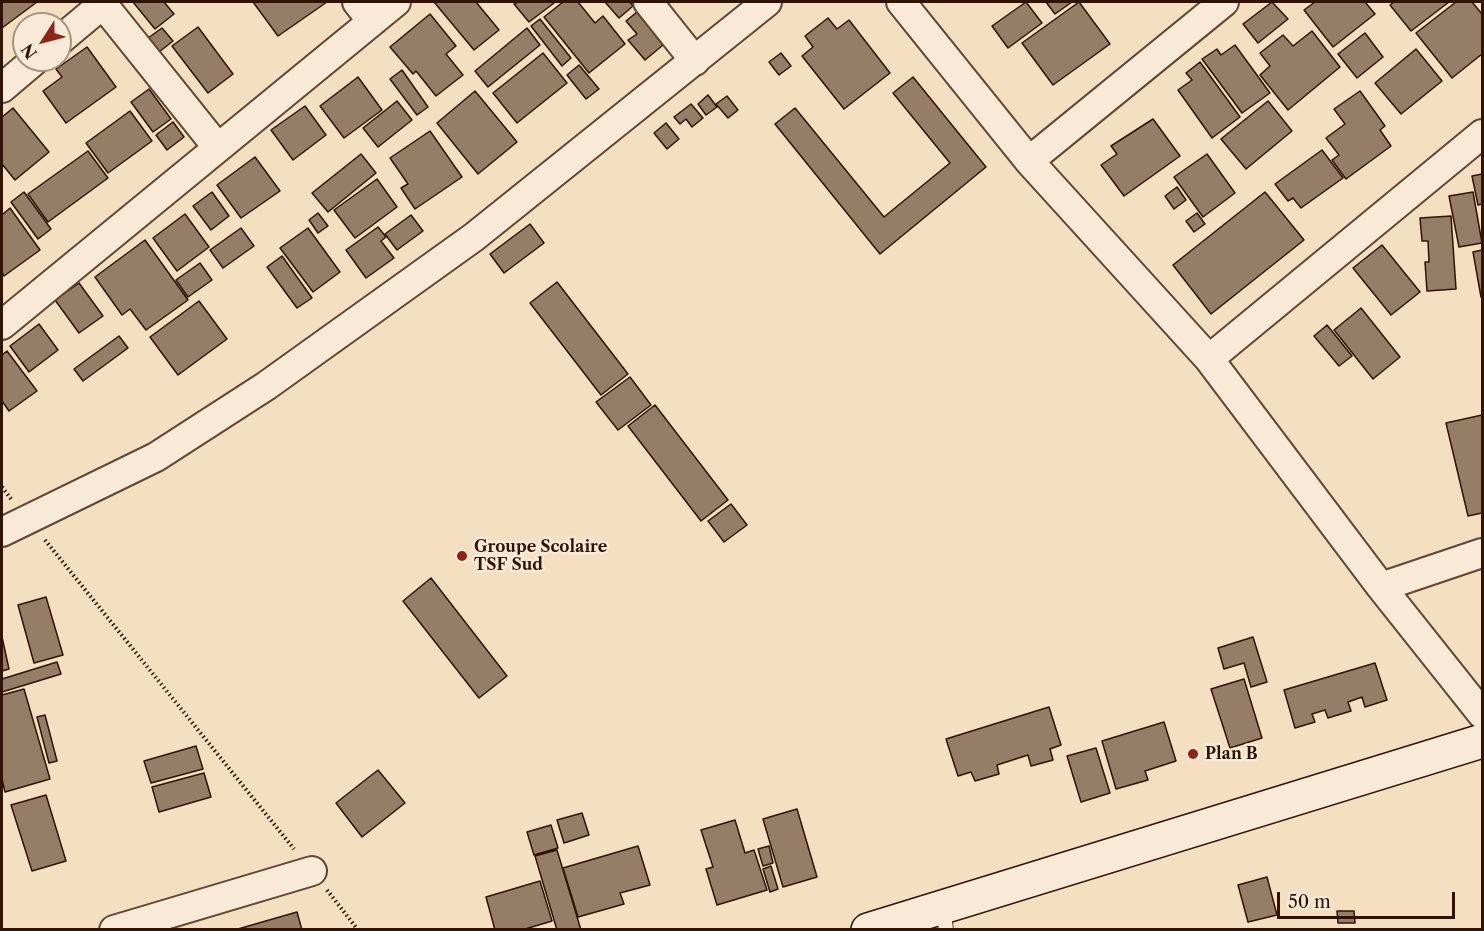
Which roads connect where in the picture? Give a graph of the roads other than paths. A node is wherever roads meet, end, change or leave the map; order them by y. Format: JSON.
{"nodes":[{"id":1,"x":396,"y":2,"type":"edge"},
{"id":2,"x":648,"y":2,"type":"edge"},
{"id":3,"x":767,"y":2,"type":"edge"},
{"id":4,"x":901,"y":2,"type":"edge"},
{"id":5,"x":1224,"y":2,"type":"edge"},
{"id":6,"x":102,"y":3,"type":"edge"},
{"id":7,"x":364,"y":11,"type":"edge"},
{"id":8,"x":72,"y":29,"type":"edge"},
{"id":9,"x":695,"y":61,"type":"junction"},
{"id":10,"x":21,"y":72,"type":"edge"},
{"id":11,"x":2,"y":88,"type":"edge"},
{"id":12,"x":1482,"y":134,"type":"edge"},
{"id":13,"x":219,"y":148,"type":"junction"},
{"id":14,"x":1029,"y":161,"type":"junction"},
{"id":15,"x":2,"y":325,"type":"edge"},
{"id":16,"x":1209,"y":359,"type":"junction"},
{"id":17,"x":2,"y":531,"type":"edge"},
{"id":18,"x":1482,"y":553,"type":"edge"},
{"id":19,"x":1381,"y":587,"type":"junction"},
{"id":20,"x":1482,"y":714,"type":"edge"},
{"id":21,"x":1482,"y":741,"type":"edge"},
{"id":22,"x":312,"y":871,"type":"road end"},
{"id":23,"x":945,"y":918,"type":"edge"},
{"id":24,"x":114,"y":930,"type":"edge"},
{"id":25,"x":868,"y":930,"type":"edge"}],
"edges":[{"from":1,"to":7,"type":"street"},
{"from":2,"to":9,"type":"street"},
{"from":3,"to":9,"type":"street"},
{"from":4,"to":14,"type":"street"},
{"from":5,"to":14,"type":"street"},
{"from":6,"to":8,"type":"street"},
{"from":6,"to":13,"type":"street"},
{"from":7,"to":13,"type":"street"},
{"from":9,"to":17,"type":"street"},
{"from":10,"to":11,"type":"street"},
{"from":12,"to":16,"type":"street"},
{"from":13,"to":15,"type":"street"},
{"from":14,"to":16,"type":"street"},
{"from":16,"to":19,"type":"street"},
{"from":18,"to":19,"type":"street"},
{"from":19,"to":20,"type":"street"},
{"from":21,"to":23,"type":"main road"},
{"from":22,"to":24,"type":"street"},
{"from":23,"to":25,"type":"main road"}]}
